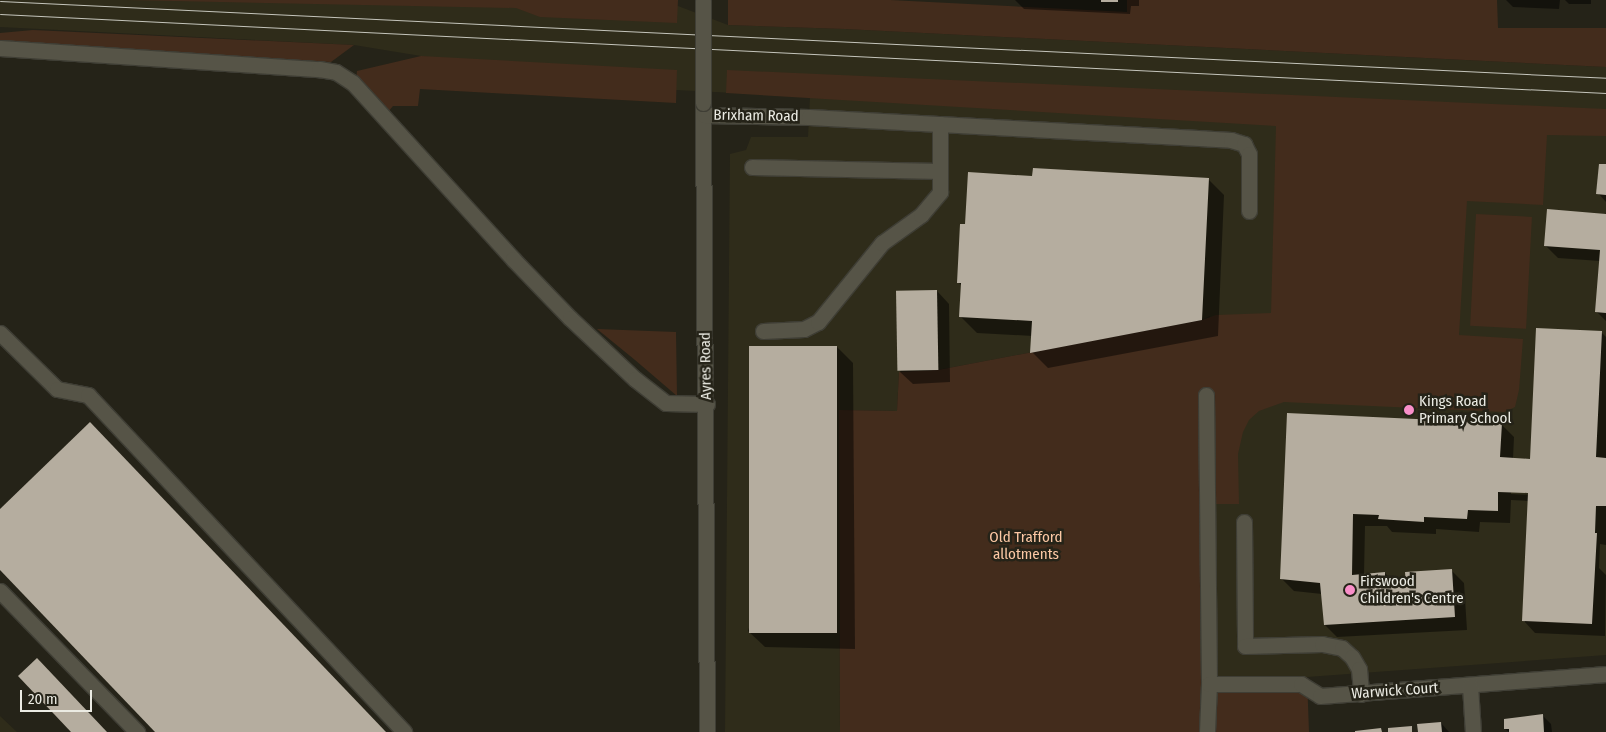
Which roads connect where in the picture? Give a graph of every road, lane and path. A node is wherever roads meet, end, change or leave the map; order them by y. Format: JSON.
{"nodes":[{"id":1,"x":703,"y":0,"type":"edge"},
{"id":2,"x":0,"y":48,"type":"edge"},
{"id":3,"x":704,"y":109,"type":"junction"},
{"id":4,"x":940,"y":124,"type":"junction"},
{"id":5,"x":752,"y":167,"type":"dead end"},
{"id":6,"x":940,"y":170,"type":"junction"},
{"id":7,"x":1249,"y":212,"type":"dead end"},
{"id":8,"x":762,"y":331,"type":"dead end"},
{"id":9,"x":0,"y":333,"type":"edge"},
{"id":10,"x":1206,"y":395,"type":"dead end"},
{"id":11,"x":706,"y":404,"type":"junction"},
{"id":12,"x":1244,"y":522,"type":"dead end"},
{"id":13,"x":0,"y":591,"type":"edge"},
{"id":14,"x":1606,"y":674,"type":"edge"},
{"id":15,"x":1209,"y":684,"type":"junction"},
{"id":16,"x":1470,"y":686,"type":"junction"},
{"id":17,"x":1361,"y":694,"type":"junction"},
{"id":18,"x":137,"y":732,"type":"edge"},
{"id":19,"x":404,"y":732,"type":"edge"},
{"id":20,"x":708,"y":732,"type":"edge"},
{"id":21,"x":1207,"y":732,"type":"edge"},
{"id":22,"x":1473,"y":732,"type":"edge"}],
"edges":[{"from":1,"to":3,"type":"street","name":"Ayres Road","bridge":true},
{"from":2,"to":11,"type":"street"},
{"from":3,"to":4,"type":"street","name":"Brixham Road"},
{"from":3,"to":11,"type":"street","name":"Ayres Road"},
{"from":4,"to":6,"type":"street"},
{"from":4,"to":7,"type":"street","name":"Brixham Road"},
{"from":5,"to":6,"type":"street"},
{"from":6,"to":8,"type":"street"},
{"from":9,"to":19,"type":"street"},
{"from":10,"to":15,"type":"street"},
{"from":11,"to":20,"type":"street","name":"Ayres Road"},
{"from":12,"to":17,"type":"street"},
{"from":13,"to":18,"type":"street"},
{"from":14,"to":16,"type":"street","name":"Warwick Court"},
{"from":15,"to":17,"type":"street","name":"Warwick Court"},
{"from":15,"to":21,"type":"street"},
{"from":16,"to":17,"type":"street","name":"Warwick Court"},
{"from":16,"to":22,"type":"street"}]}
